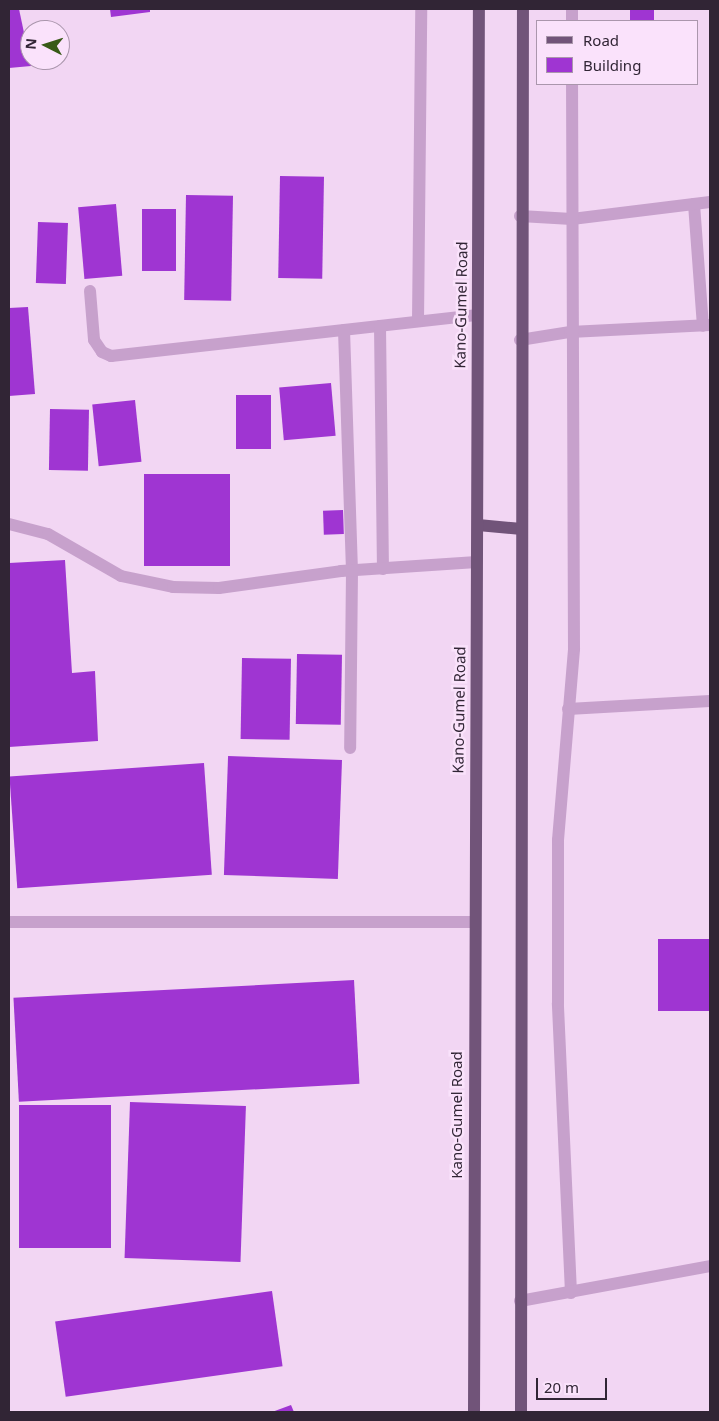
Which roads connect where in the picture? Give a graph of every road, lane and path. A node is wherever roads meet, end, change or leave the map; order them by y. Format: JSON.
{"nodes":[{"id":1,"x":420,"y":9,"type":"edge"},
{"id":2,"x":479,"y":9,"type":"edge"},
{"id":3,"x":523,"y":9,"type":"edge"},
{"id":4,"x":572,"y":85,"type":"edge"},
{"id":5,"x":710,"y":202,"type":"edge"},
{"id":6,"x":694,"y":204,"type":"junction"},
{"id":7,"x":520,"y":216,"type":"junction"},
{"id":8,"x":572,"y":219,"type":"junction"},
{"id":9,"x":90,"y":291,"type":"dead end"},
{"id":10,"x":476,"y":315,"type":"junction"},
{"id":11,"x":418,"y":321,"type":"junction"},
{"id":12,"x":706,"y":325,"type":"edge"},
{"id":13,"x":380,"y":326,"type":"junction"},
{"id":14,"x":344,"y":330,"type":"junction"},
{"id":15,"x":570,"y":332,"type":"junction"},
{"id":16,"x":520,"y":340,"type":"junction"},
{"id":17,"x":9,"y":524,"type":"edge"},
{"id":18,"x":478,"y":525,"type":"junction"},
{"id":19,"x":522,"y":529,"type":"junction"},
{"id":20,"x":477,"y":562,"type":"junction"},
{"id":21,"x":383,"y":569,"type":"junction"},
{"id":22,"x":352,"y":571,"type":"junction"},
{"id":23,"x":710,"y":701,"type":"edge"},
{"id":24,"x":568,"y":709,"type":"junction"},
{"id":25,"x":350,"y":748,"type":"dead end"},
{"id":26,"x":9,"y":922,"type":"edge"},
{"id":27,"x":474,"y":922,"type":"junction"},
{"id":28,"x":710,"y":1266,"type":"edge"},
{"id":29,"x":571,"y":1293,"type":"junction"},
{"id":30,"x":520,"y":1301,"type":"junction"},
{"id":31,"x":474,"y":1412,"type":"edge"},
{"id":32,"x":521,"y":1412,"type":"edge"}],
"edges":[{"from":1,"to":11,"type":"street"},
{"from":2,"to":10,"type":"main road","name":"Kano-Gumel Road"},
{"from":3,"to":7,"type":"main road"},
{"from":4,"to":8,"type":"street"},
{"from":5,"to":6,"type":"street"},
{"from":6,"to":8,"type":"street"},
{"from":6,"to":12,"type":"street"},
{"from":7,"to":8,"type":"street"},
{"from":7,"to":16,"type":"main road"},
{"from":8,"to":15,"type":"street"},
{"from":9,"to":14,"type":"street"},
{"from":10,"to":11,"type":"street"},
{"from":10,"to":18,"type":"main road","name":"Kano-Gumel Road"},
{"from":11,"to":13,"type":"street"},
{"from":12,"to":15,"type":"street"},
{"from":13,"to":14,"type":"street"},
{"from":13,"to":21,"type":"street"},
{"from":14,"to":22,"type":"street"},
{"from":15,"to":16,"type":"street"},
{"from":15,"to":24,"type":"street"},
{"from":16,"to":19,"type":"main road"},
{"from":17,"to":22,"type":"street"},
{"from":18,"to":19,"type":"main road"},
{"from":18,"to":20,"type":"main road","name":"Kano-Gumel Road"},
{"from":19,"to":30,"type":"main road"},
{"from":20,"to":21,"type":"street"},
{"from":20,"to":27,"type":"main road","name":"Kano-Gumel Road"},
{"from":21,"to":22,"type":"street"},
{"from":22,"to":25,"type":"street"},
{"from":23,"to":24,"type":"street"},
{"from":24,"to":29,"type":"street"},
{"from":26,"to":27,"type":"street"},
{"from":27,"to":31,"type":"main road","name":"Kano-Gumel Road"},
{"from":28,"to":29,"type":"street"},
{"from":29,"to":30,"type":"street"},
{"from":30,"to":32,"type":"main road"}]}
